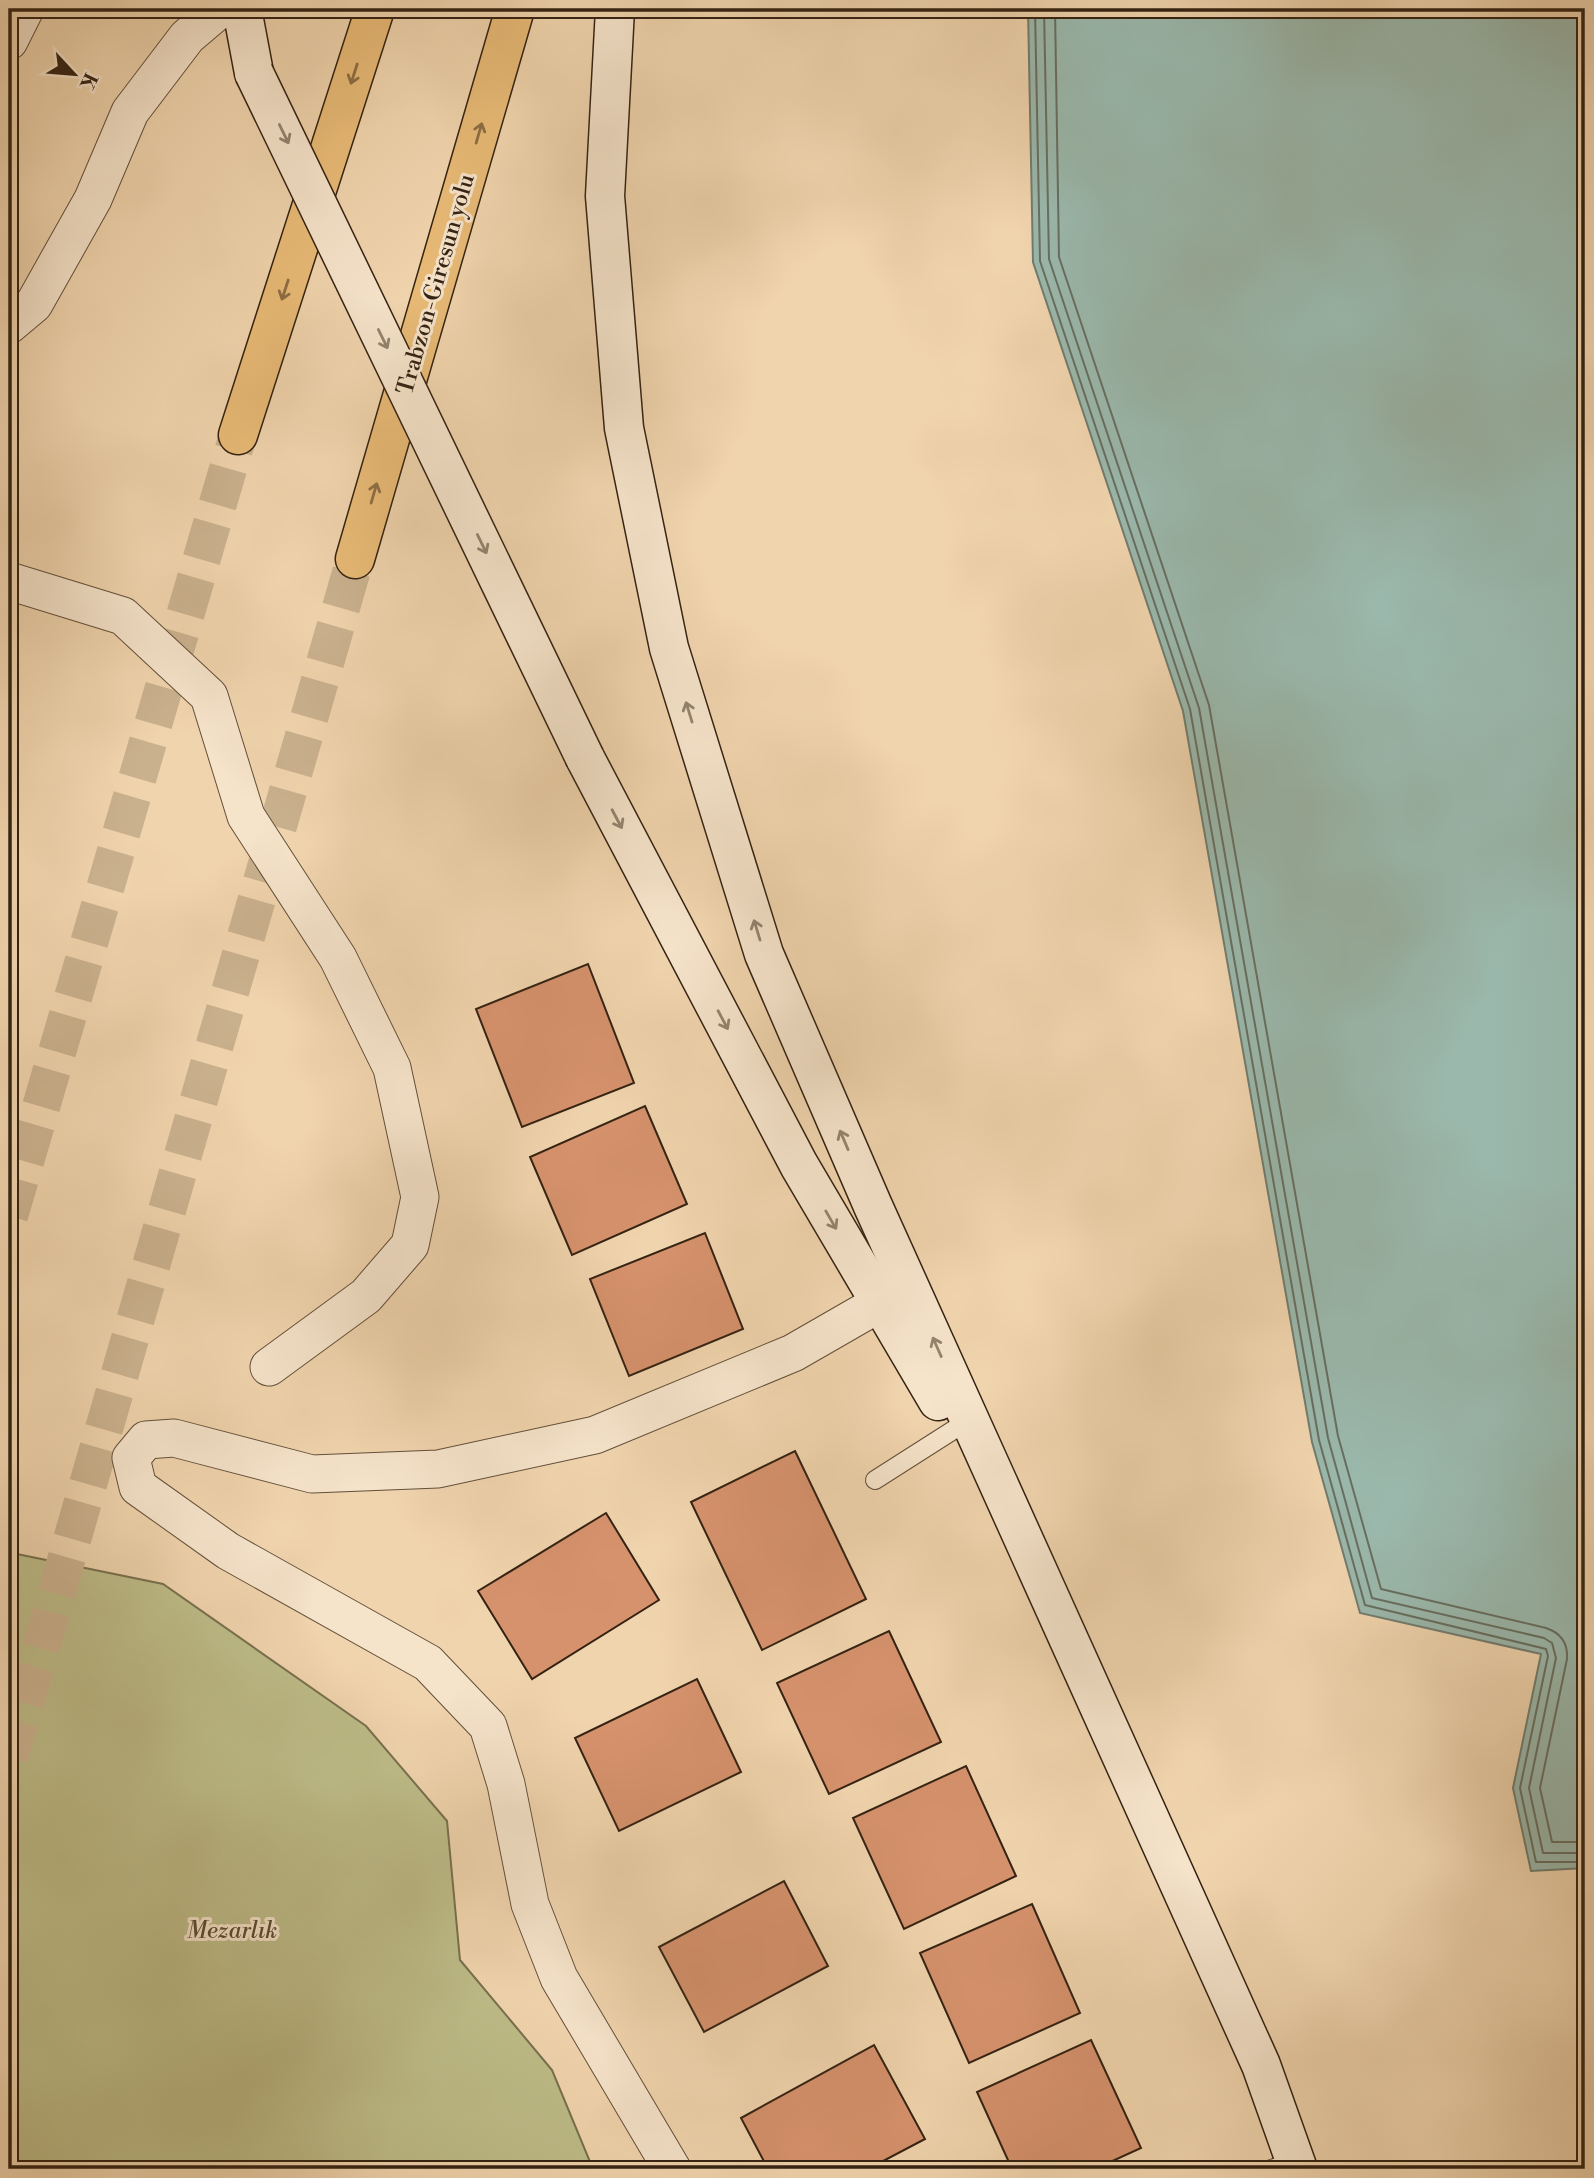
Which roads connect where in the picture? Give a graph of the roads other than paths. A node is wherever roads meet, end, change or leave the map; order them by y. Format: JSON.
{"nodes":[{"id":1,"x":25,"y":9,"type":"edge"},
{"id":2,"x":220,"y":9,"type":"edge"},
{"id":3,"x":242,"y":9,"type":"edge"},
{"id":4,"x":375,"y":9,"type":"edge"},
{"id":5,"x":515,"y":9,"type":"edge"},
{"id":6,"x":615,"y":9,"type":"edge"},
{"id":7,"x":9,"y":41,"type":"edge"},
{"id":8,"x":9,"y":325,"type":"edge"},
{"id":9,"x":238,"y":435,"type":"tunnel mouth"},
{"id":10,"x":355,"y":559,"type":"tunnel mouth"},
{"id":11,"x":9,"y":581,"type":"edge"},
{"id":12,"x":880,"y":1303,"type":"junction"},
{"id":13,"x":269,"y":1367,"type":"dead end"},
{"id":14,"x":955,"y":1429,"type":"junction"},
{"id":15,"x":875,"y":1480,"type":"dead end"},
{"id":16,"x":1035,"y":1566,"type":"junction"},
{"id":17,"x":1288,"y":2167,"type":"edge"},
{"id":18,"x":673,"y":2169,"type":"edge"}],
"edges":[{"from":1,"to":7,"type":"street"},
{"from":2,"to":8,"type":"street"},
{"from":3,"to":12,"type":"main road","one_way":true,"bridge":true},
{"from":4,"to":9,"type":"highway","one_way":true},
{"from":10,"to":5,"type":"highway","name":"Trabzon-Giresun yolu","one_way":true},
{"from":16,"to":6,"type":"main road","one_way":true},
{"from":11,"to":13,"type":"street"},
{"from":12,"to":14,"type":"main road"},
{"from":12,"to":18,"type":"street"},
{"from":14,"to":15,"type":"lane"},
{"from":14,"to":16,"type":"main road"},
{"from":16,"to":17,"type":"main road"}]}
